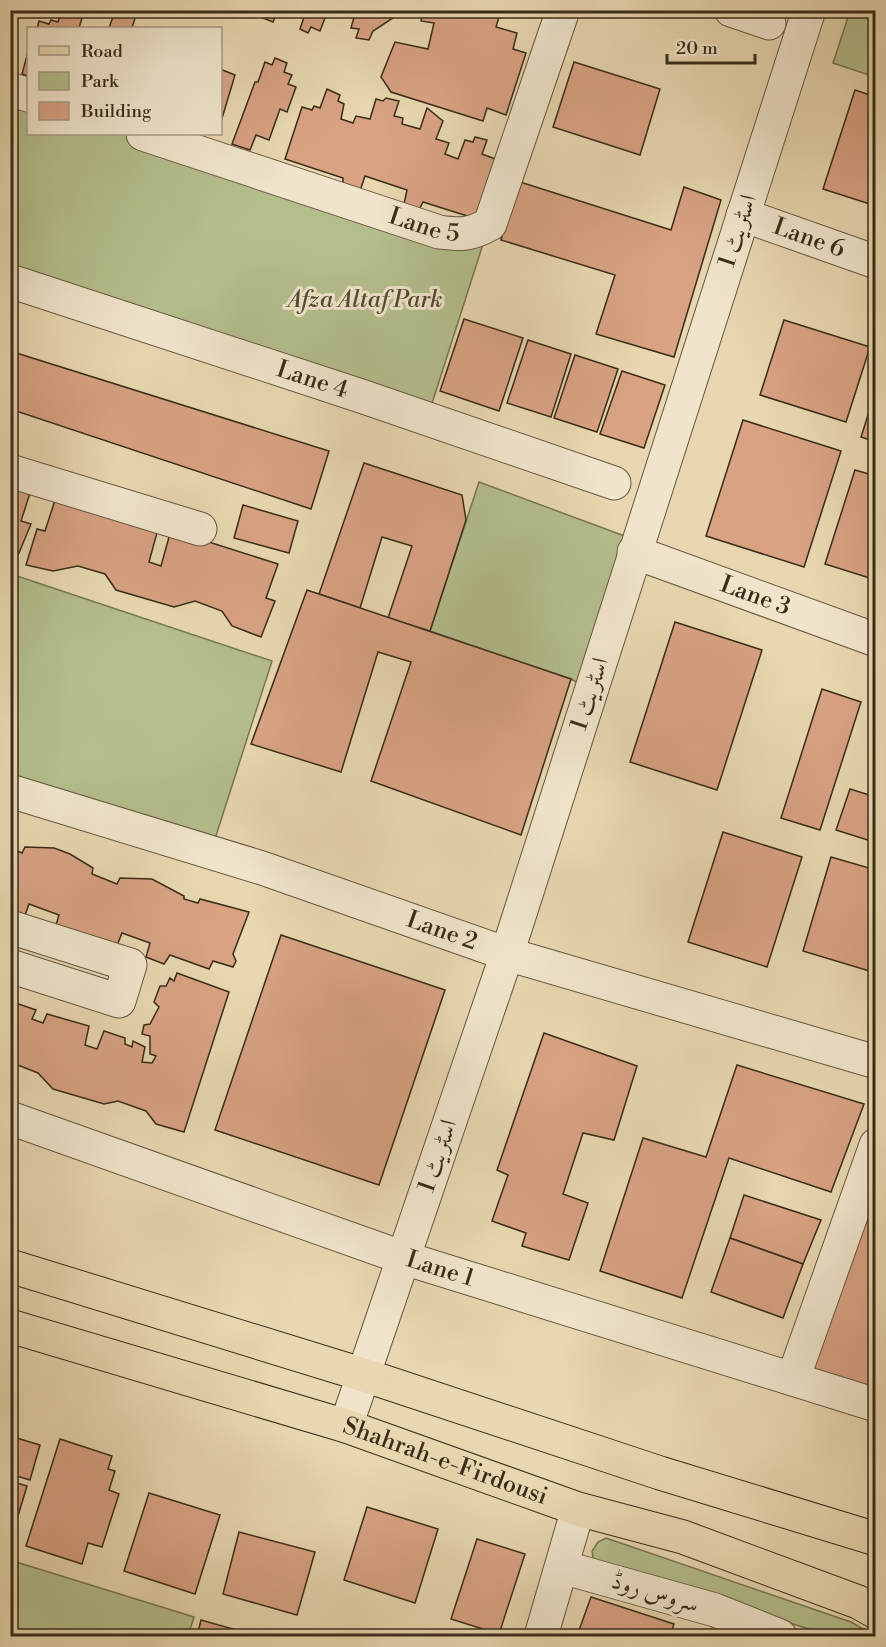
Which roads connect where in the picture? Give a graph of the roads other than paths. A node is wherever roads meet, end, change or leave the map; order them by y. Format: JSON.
{"nodes":[{"id":1,"x":562,"y":10,"type":"edge"},
{"id":2,"x":731,"y":10,"type":"edge"},
{"id":3,"x":809,"y":10,"type":"edge"},
{"id":4,"x":769,"y":22,"type":"dead end"},
{"id":5,"x":10,"y":89,"type":"edge"},
{"id":6,"x":27,"y":95,"type":"edge"},
{"id":7,"x":146,"y":135,"type":"edge"},
{"id":8,"x":743,"y":215,"type":"junction"},
{"id":9,"x":876,"y":262,"type":"edge"},
{"id":10,"x":10,"y":280,"type":"edge"},
{"id":11,"x":10,"y":471,"type":"edge"},
{"id":12,"x":614,"y":483,"type":"dead end"},
{"id":13,"x":200,"y":529,"type":"dead end"},
{"id":14,"x":634,"y":552,"type":"junction"},
{"id":15,"x":876,"y":640,"type":"edge"},
{"id":16,"x":10,"y":791,"type":"edge"},
{"id":17,"x":10,"y":927,"type":"edge"},
{"id":18,"x":507,"y":954,"type":"junction"},
{"id":19,"x":10,"y":966,"type":"edge"},
{"id":20,"x":876,"y":1062,"type":"edge"},
{"id":21,"x":10,"y":1118,"type":"edge"},
{"id":22,"x":876,"y":1145,"type":"edge"},
{"id":23,"x":404,"y":1258,"type":"junction"},
{"id":24,"x":10,"y":1266,"type":"edge"},
{"id":25,"x":10,"y":1326,"type":"edge"},
{"id":26,"x":364,"y":1375,"type":"junction"},
{"id":27,"x":793,"y":1379,"type":"junction"},
{"id":28,"x":876,"y":1405,"type":"edge"},
{"id":29,"x":346,"y":1426,"type":"junction"},
{"id":30,"x":578,"y":1509,"type":"junction"},
{"id":31,"x":876,"y":1539,"type":"edge"},
{"id":32,"x":562,"y":1567,"type":"junction"},
{"id":33,"x":876,"y":1612,"type":"edge"},
{"id":34,"x":541,"y":1636,"type":"edge"},
{"id":35,"x":780,"y":1636,"type":"edge"}],
"edges":[{"from":1,"to":7,"type":"street","name":"Lane 5"},
{"from":2,"to":4,"type":"street"},
{"from":3,"to":8,"type":"street","name":"اسٹریٹ 1"},
{"from":5,"to":6,"type":"street"},
{"from":8,"to":9,"type":"street","name":"Lane 6"},
{"from":8,"to":14,"type":"street","name":"اسٹریٹ 1"},
{"from":10,"to":12,"type":"street","name":"Lane 4"},
{"from":11,"to":13,"type":"street"},
{"from":14,"to":15,"type":"street","name":"Lane 3"},
{"from":14,"to":18,"type":"street","name":"اسٹریٹ 1"},
{"from":16,"to":18,"type":"street","name":"Lane 2"},
{"from":17,"to":19,"type":"street"},
{"from":18,"to":20,"type":"street","name":"Lane 2"},
{"from":18,"to":23,"type":"street","name":"اسٹریٹ 1"},
{"from":21,"to":23,"type":"street","name":"Lane 1"},
{"from":22,"to":27,"type":"street"},
{"from":23,"to":26,"type":"street","name":"اسٹریٹ 1"},
{"from":23,"to":27,"type":"street","name":"Lane 1"},
{"from":24,"to":26,"type":"main road"},
{"from":25,"to":29,"type":"main road","name":"Shahrah-e-Firdousi"},
{"from":26,"to":29,"type":"street","name":"اسٹریٹ 1"},
{"from":26,"to":31,"type":"main road"},
{"from":27,"to":28,"type":"street","name":"Lane 1"},
{"from":29,"to":30,"type":"main road","name":"Shahrah-e-Firdousi"},
{"from":30,"to":32,"type":"street"},
{"from":30,"to":33,"type":"main road","name":"Shahrah-e-Firdousi"},
{"from":32,"to":34,"type":"street"},
{"from":32,"to":35,"type":"street","name":"سروس روڈ"}]}
